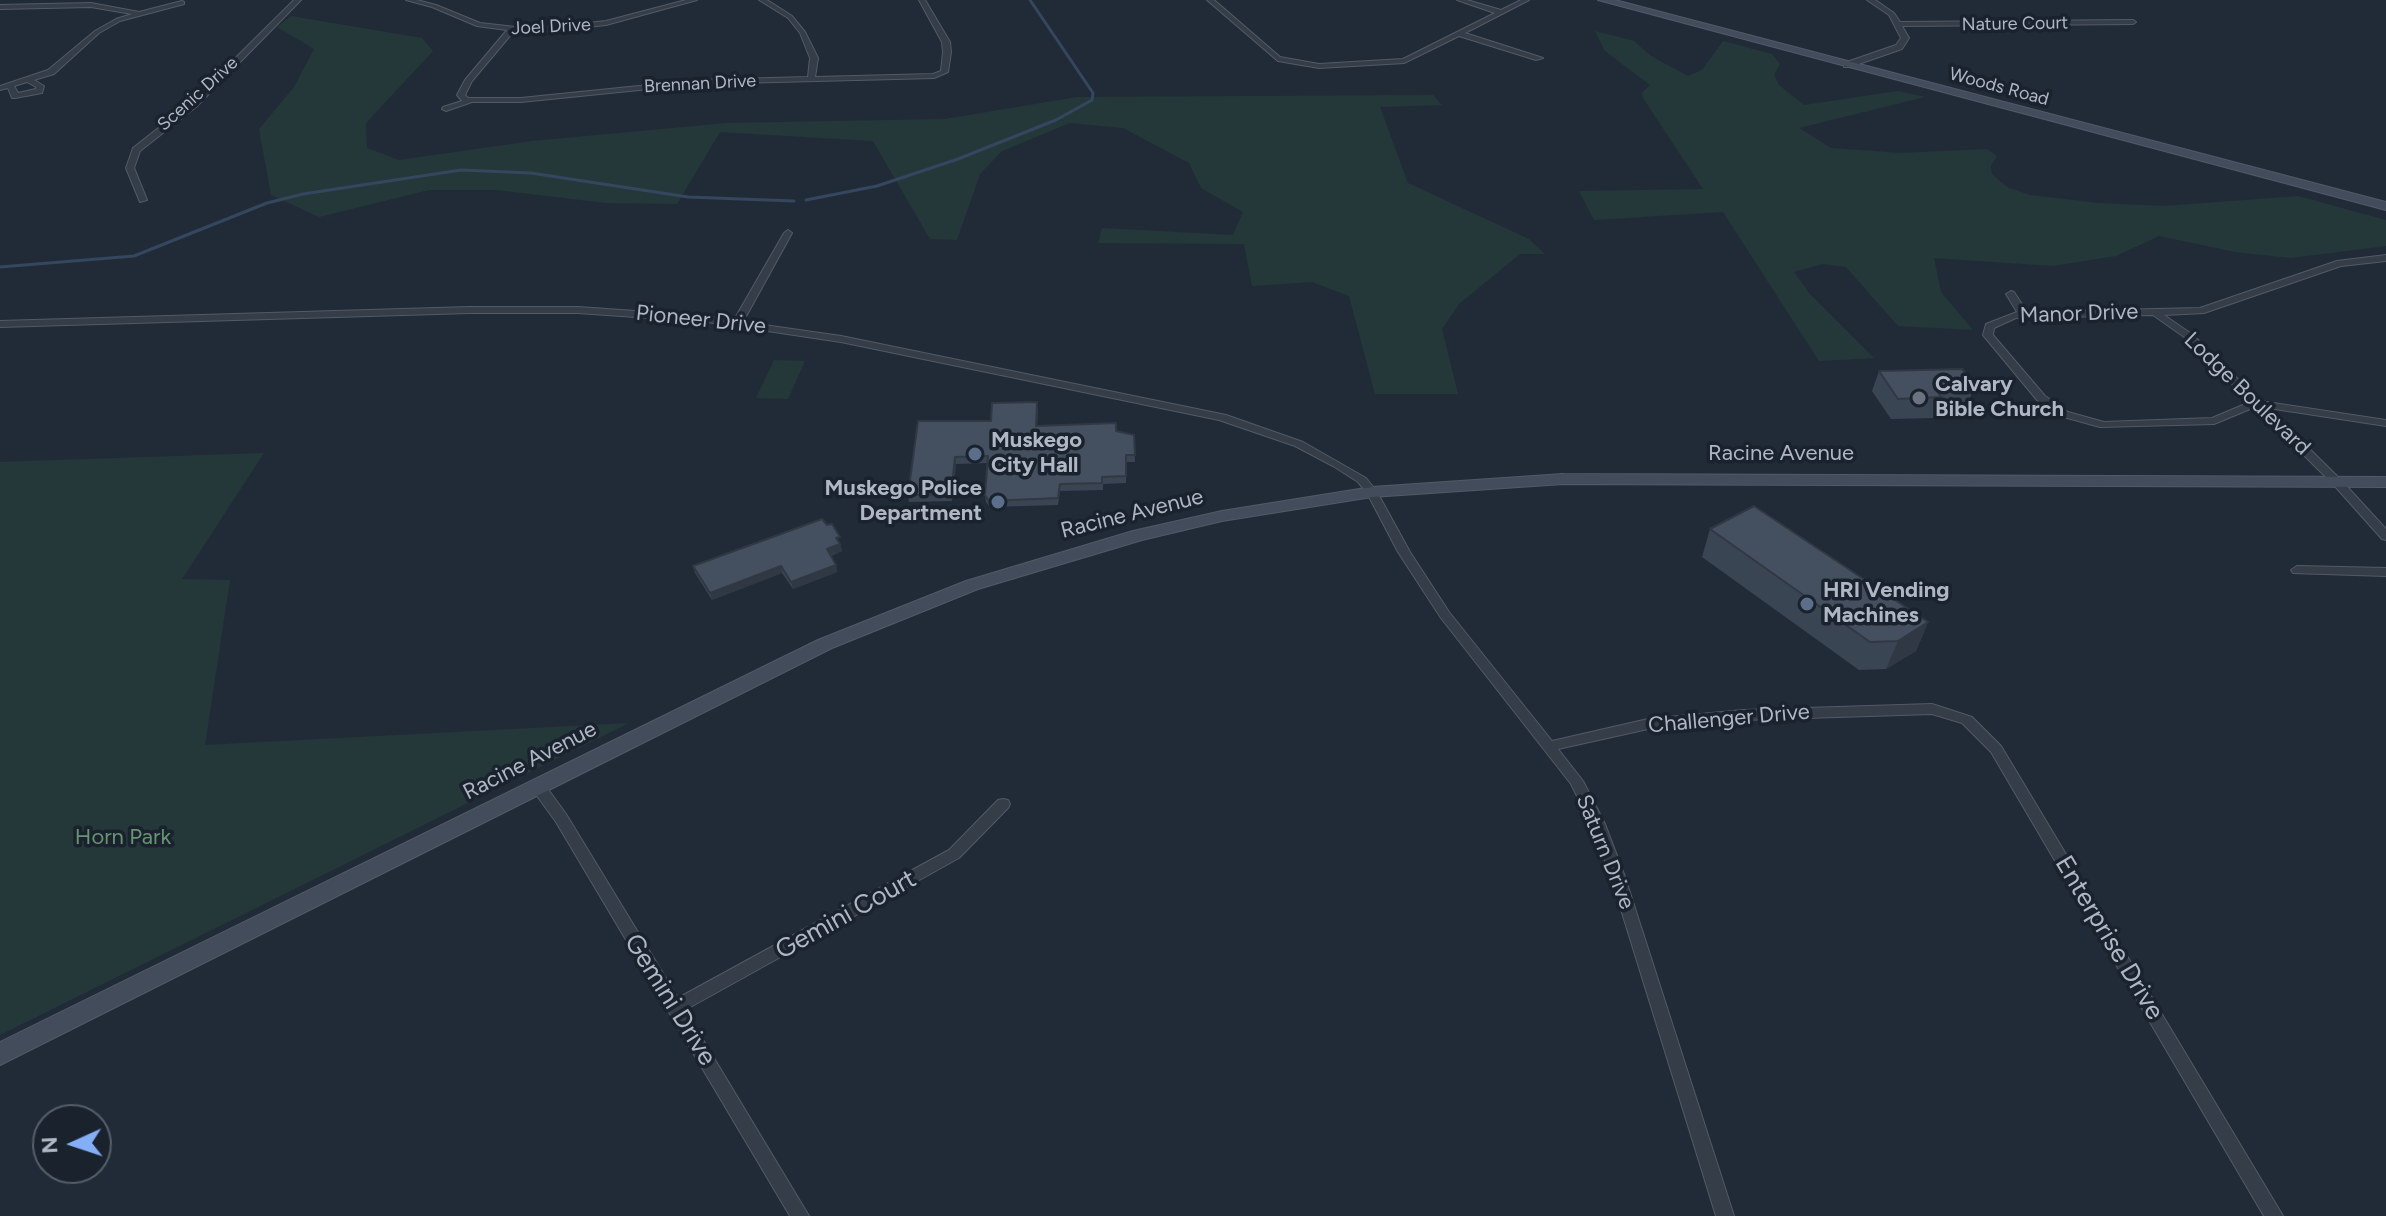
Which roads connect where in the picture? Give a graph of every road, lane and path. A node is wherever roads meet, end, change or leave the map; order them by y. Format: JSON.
{"nodes":[{"id":1,"x":298,"y":0,"type":"edge"},
{"id":2,"x":411,"y":0,"type":"edge"},
{"id":3,"x":694,"y":0,"type":"edge"},
{"id":4,"x":762,"y":0,"type":"edge"},
{"id":5,"x":922,"y":0,"type":"edge"},
{"id":6,"x":1210,"y":0,"type":"edge"},
{"id":7,"x":1460,"y":0,"type":"edge"},
{"id":8,"x":1526,"y":0,"type":"edge"},
{"id":9,"x":1603,"y":0,"type":"edge"},
{"id":10,"x":1870,"y":0,"type":"edge"},
{"id":11,"x":182,"y":3,"type":"dead end"},
{"id":12,"x":0,"y":7,"type":"edge"},
{"id":13,"x":1500,"y":12,"type":"junction"},
{"id":14,"x":136,"y":13,"type":"junction"},
{"id":15,"x":2133,"y":22,"type":"dead end"},
{"id":16,"x":1897,"y":24,"type":"junction"},
{"id":17,"x":511,"y":30,"type":"junction"},
{"id":18,"x":1460,"y":34,"type":"junction"},
{"id":19,"x":1539,"y":58,"type":"dead end"},
{"id":20,"x":1847,"y":65,"type":"junction"},
{"id":21,"x":811,"y":80,"type":"junction"},
{"id":22,"x":30,"y":81,"type":"junction"},
{"id":23,"x":11,"y":87,"type":"junction"},
{"id":24,"x":0,"y":88,"type":"edge"},
{"id":25,"x":469,"y":101,"type":"junction"},
{"id":26,"x":446,"y":109,"type":"dead end"},
{"id":27,"x":143,"y":200,"type":"dead end"},
{"id":28,"x":2386,"y":206,"type":"edge"},
{"id":29,"x":788,"y":233,"type":"dead end"},
{"id":30,"x":2386,"y":258,"type":"edge"},
{"id":31,"x":2011,"y":294,"type":"dead end"},
{"id":32,"x":2153,"y":312,"type":"junction"},
{"id":33,"x":2024,"y":315,"type":"junction"},
{"id":34,"x":738,"y":322,"type":"junction"},
{"id":35,"x":0,"y":324,"type":"edge"},
{"id":36,"x":2256,"y":403,"type":"junction"},
{"id":37,"x":2386,"y":423,"type":"edge"},
{"id":38,"x":2337,"y":482,"type":"junction"},
{"id":39,"x":2386,"y":482,"type":"edge"},
{"id":40,"x":1372,"y":492,"type":"junction"},
{"id":41,"x":2386,"y":536,"type":"edge"},
{"id":42,"x":2297,"y":570,"type":"dead end"},
{"id":43,"x":2386,"y":572,"type":"edge"},
{"id":44,"x":1908,"y":709,"type":"joint"},
{"id":45,"x":1552,"y":746,"type":"junction"},
{"id":46,"x":537,"y":785,"type":"junction"},
{"id":47,"x":1003,"y":804,"type":"dead end"},
{"id":48,"x":676,"y":1007,"type":"junction"},
{"id":49,"x":0,"y":1054,"type":"edge"},
{"id":50,"x":800,"y":1216,"type":"edge"},
{"id":51,"x":1725,"y":1216,"type":"edge"},
{"id":52,"x":2274,"y":1216,"type":"edge"}],
"edges":[{"from":1,"to":27,"type":"street","name":"Scenic Drive"},
{"from":2,"to":17,"type":"street","name":"Joel Drive"},
{"from":3,"to":17,"type":"street","name":"Joel Drive"},
{"from":4,"to":21,"type":"street"},
{"from":5,"to":21,"type":"street","name":"Brennan Drive"},
{"from":6,"to":18,"type":"street"},
{"from":7,"to":13,"type":"street"},
{"from":8,"to":13,"type":"street"},
{"from":9,"to":20,"type":"main road","name":"Woods Road"},
{"from":10,"to":16,"type":"street"},
{"from":11,"to":14,"type":"street"},
{"from":12,"to":14,"type":"street"},
{"from":13,"to":18,"type":"street"},
{"from":14,"to":22,"type":"street"},
{"from":15,"to":16,"type":"street","name":"Nature Court"},
{"from":16,"to":20,"type":"street"},
{"from":17,"to":25,"type":"street"},
{"from":18,"to":19,"type":"street"},
{"from":20,"to":28,"type":"main road","name":"Woods Road"},
{"from":21,"to":25,"type":"street","name":"Brennan Drive"},
{"from":22,"to":23,"type":"street"},
{"from":22,"to":23,"type":"street"},
{"from":23,"to":24,"type":"street"},
{"from":25,"to":26,"type":"street","name":"Brennan Drive"},
{"from":29,"to":34,"type":"street"},
{"from":30,"to":32,"type":"street","name":"Manor Drive"},
{"from":31,"to":33,"type":"street"},
{"from":32,"to":33,"type":"street","name":"Manor Drive"},
{"from":32,"to":36,"type":"street","name":"Lodge Boulevard"},
{"from":33,"to":36,"type":"street","name":"Manor Drive"},
{"from":34,"to":35,"type":"street","name":"Pioneer Drive"},
{"from":34,"to":40,"type":"street","name":"Pioneer Drive"},
{"from":36,"to":37,"type":"street"},
{"from":36,"to":38,"type":"street","name":"Lodge Boulevard"},
{"from":38,"to":39,"type":"main road","name":"Racine Avenue"},
{"from":38,"to":40,"type":"main road","name":"Racine Avenue"},
{"from":38,"to":41,"type":"street","name":"Lodge Boulevard"},
{"from":40,"to":45,"type":"street","name":"Saturn Drive"},
{"from":40,"to":46,"type":"main road","name":"Racine Avenue"},
{"from":42,"to":43,"type":"street"},
{"from":44,"to":45,"type":"street","name":"Challenger Drive"},
{"from":44,"to":52,"type":"street","name":"Enterprise Drive"},
{"from":45,"to":51,"type":"street","name":"Saturn Drive"},
{"from":46,"to":48,"type":"street","name":"Gemini Drive"},
{"from":46,"to":49,"type":"main road","name":"Racine Avenue"},
{"from":47,"to":48,"type":"street","name":"Gemini Court"},
{"from":48,"to":50,"type":"street","name":"Gemini Drive"}]}
